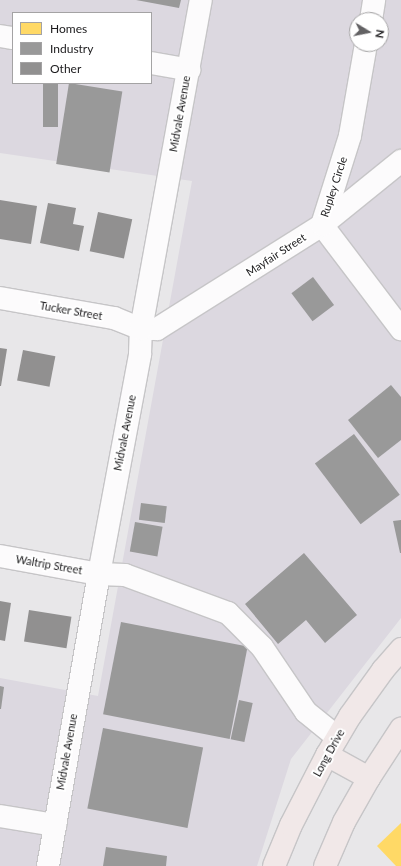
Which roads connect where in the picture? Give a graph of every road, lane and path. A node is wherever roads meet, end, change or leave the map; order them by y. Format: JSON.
{"nodes":[{"id":1,"x":201,"y":0,"type":"edge"},
{"id":2,"x":374,"y":0,"type":"edge"},
{"id":3,"x":372,"y":12,"type":"edge"},
{"id":4,"x":0,"y":36,"type":"edge"},
{"id":5,"x":12,"y":38,"type":"edge"},
{"id":6,"x":365,"y":52,"type":"edge"},
{"id":7,"x":152,"y":63,"type":"edge"},
{"id":8,"x":188,"y":70,"type":"junction"},
{"id":9,"x":401,"y":160,"type":"edge"},
{"id":10,"x":322,"y":225,"type":"junction"},
{"id":11,"x":0,"y":298,"type":"edge"},
{"id":12,"x":401,"y":328,"type":"edge"},
{"id":13,"x":141,"y":329,"type":"junction"},
{"id":14,"x":0,"y":556,"type":"edge"},
{"id":15,"x":99,"y":574,"type":"junction"},
{"id":16,"x":401,"y":649,"type":"edge"},
{"id":17,"x":401,"y":729,"type":"edge"},
{"id":18,"x":332,"y":746,"type":"junction"},
{"id":19,"x":369,"y":778,"type":"junction"},
{"id":20,"x":0,"y":816,"type":"edge"},
{"id":21,"x":55,"y":825,"type":"junction"},
{"id":22,"x":48,"y":866,"type":"edge"},
{"id":23,"x":274,"y":866,"type":"edge"},
{"id":24,"x":325,"y":866,"type":"edge"}],
"edges":[{"from":1,"to":8,"type":"street","name":"Midvale Avenue"},
{"from":2,"to":3,"type":"street"},
{"from":4,"to":5,"type":"street"},
{"from":6,"to":10,"type":"street","name":"Rupley Circle"},
{"from":7,"to":8,"type":"street"},
{"from":8,"to":13,"type":"street","name":"Midvale Avenue"},
{"from":9,"to":10,"type":"street","name":"Mayfair Street"},
{"from":10,"to":12,"type":"street","name":"Rupley Circle"},
{"from":10,"to":13,"type":"street","name":"Mayfair Street"},
{"from":11,"to":13,"type":"street","name":"Tucker Street"},
{"from":13,"to":15,"type":"street","name":"Midvale Avenue"},
{"from":14,"to":15,"type":"street","name":"Waltrip Street"},
{"from":15,"to":18,"type":"street","name":"Waltrip Street"},
{"from":15,"to":21,"type":"street","name":"Midvale Avenue"},
{"from":16,"to":18,"type":"main road","name":"Long Drive"},
{"from":17,"to":19,"type":"main road"},
{"from":18,"to":19,"type":"main road"},
{"from":18,"to":23,"type":"main road","name":"Long Drive"},
{"from":19,"to":24,"type":"main road"},
{"from":20,"to":21,"type":"street"},
{"from":21,"to":22,"type":"street","name":"Midvale Avenue"}]}
